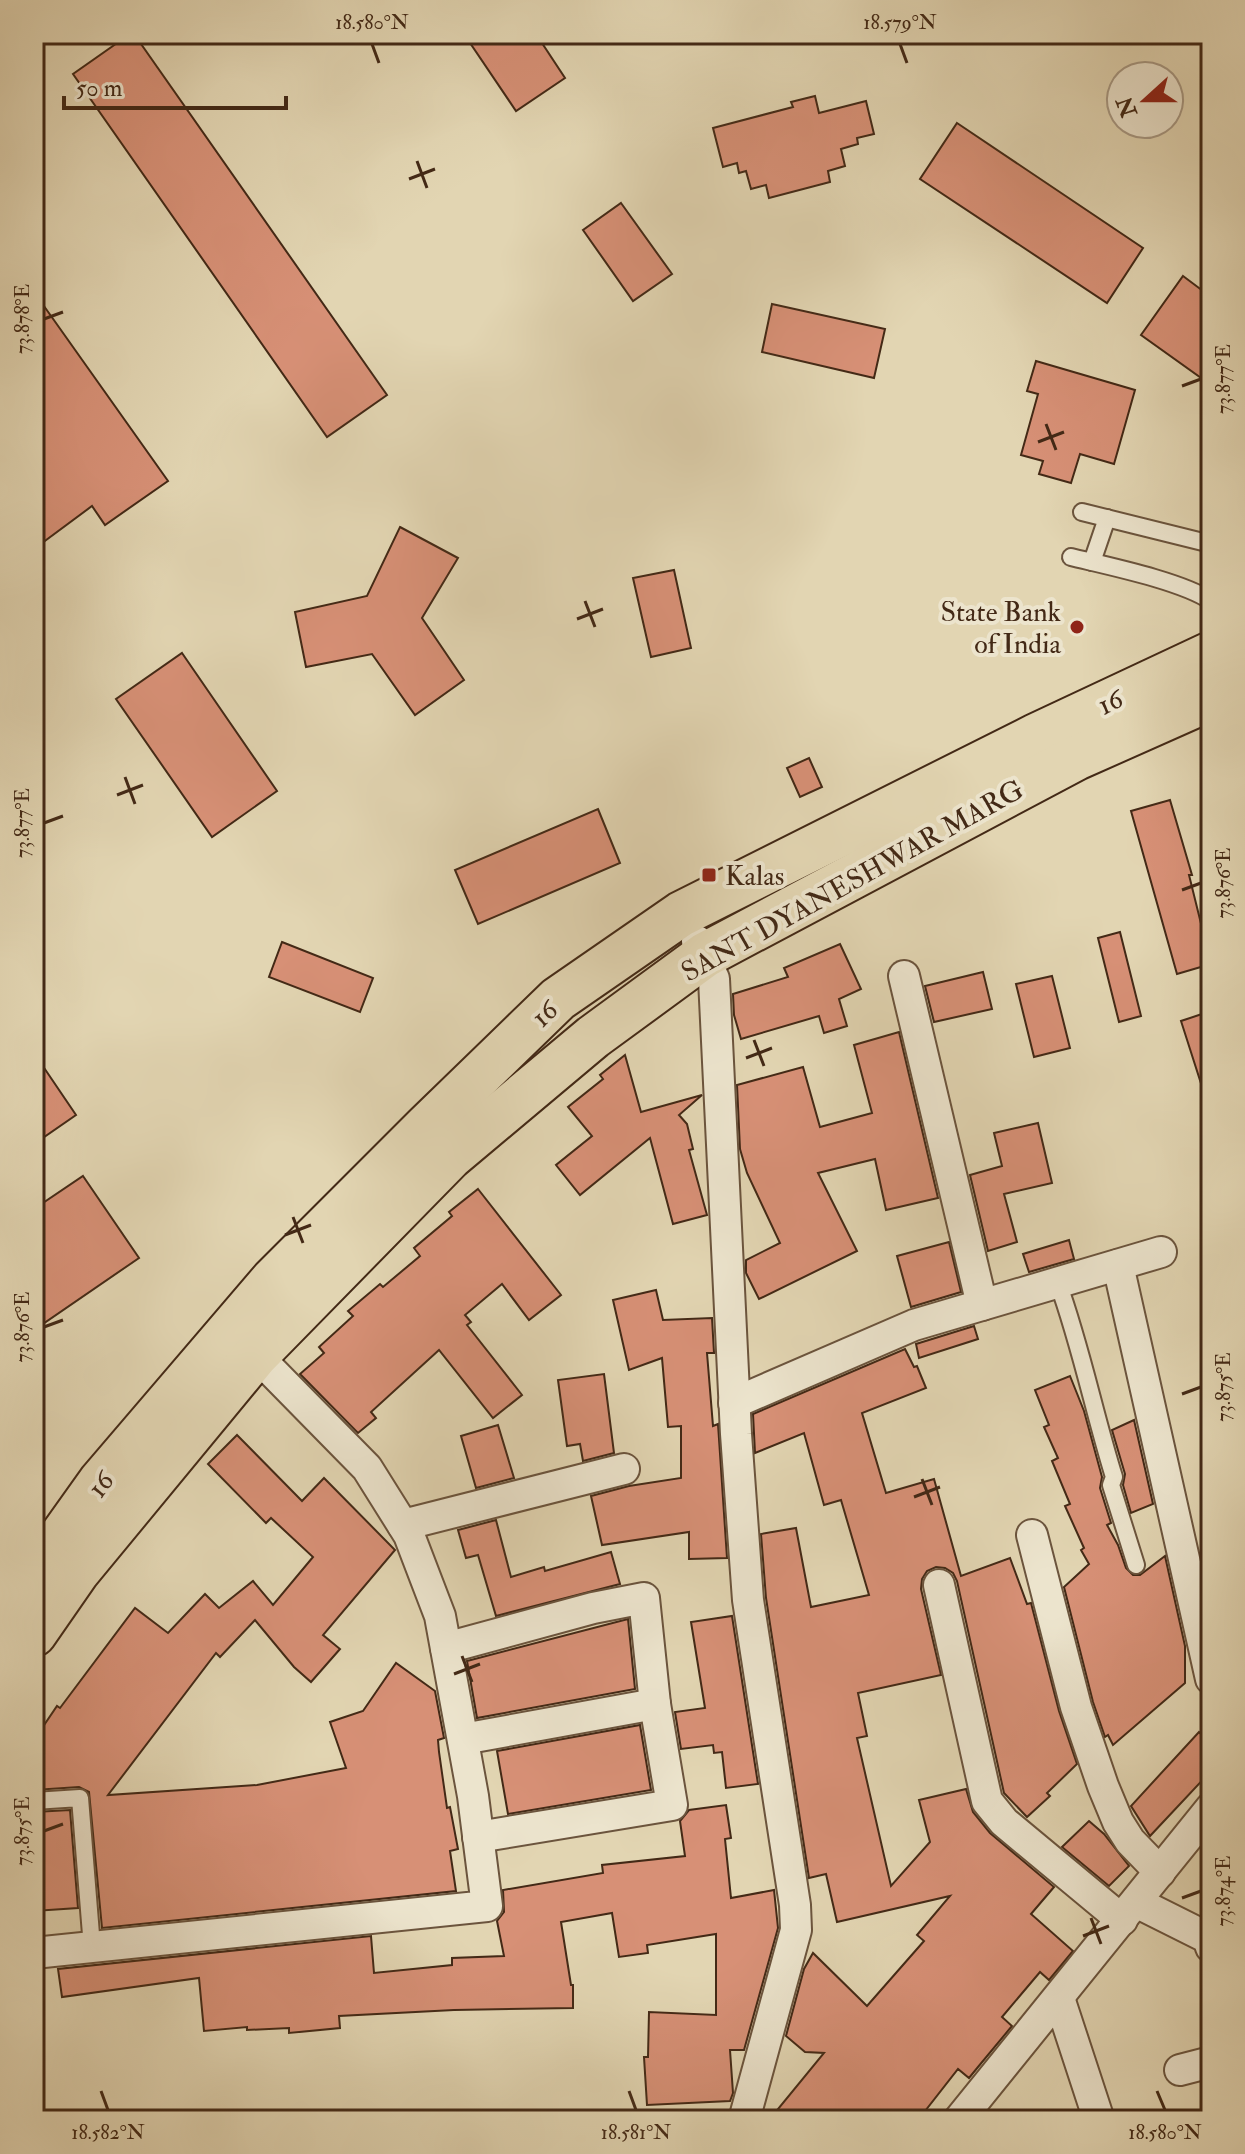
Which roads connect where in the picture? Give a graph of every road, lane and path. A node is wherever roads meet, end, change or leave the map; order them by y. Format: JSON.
{"nodes":[{"id":1,"x":1082,"y":512,"type":"dead end"},
{"id":2,"x":1107,"y":518,"type":"junction"},
{"id":3,"x":1211,"y":544,"type":"edge"},
{"id":4,"x":1071,"y":557,"type":"dead end"},
{"id":5,"x":1092,"y":562,"type":"junction"},
{"id":6,"x":1211,"y":601,"type":"edge"},
{"id":7,"x":1211,"y":654,"type":"edge"},
{"id":8,"x":1211,"y":698,"type":"edge"},
{"id":9,"x":681,"y":914,"type":"junction"},
{"id":10,"x":705,"y":955,"type":"junction"},
{"id":11,"x":904,"y":976,"type":"dead end"},
{"id":12,"x":1161,"y":1252,"type":"dead end"},
{"id":13,"x":1118,"y":1265,"type":"junction"},
{"id":14,"x":1058,"y":1283,"type":"junction"},
{"id":15,"x":982,"y":1305,"type":"junction"},
{"id":16,"x":256,"y":1355,"type":"junction"},
{"id":17,"x":734,"y":1403,"type":"junction"},
{"id":18,"x":624,"y":1469,"type":"dead end"},
{"id":19,"x":403,"y":1525,"type":"junction"},
{"id":20,"x":1032,"y":1535,"type":"dead end"},
{"id":21,"x":1136,"y":1565,"type":"dead end"},
{"id":22,"x":34,"y":1575,"type":"edge"},
{"id":23,"x":939,"y":1585,"type":"dead end"},
{"id":24,"x":34,"y":1634,"type":"edge"},
{"id":25,"x":446,"y":1648,"type":"junction"},
{"id":26,"x":1211,"y":1679,"type":"edge"},
{"id":27,"x":655,"y":1704,"type":"junction"},
{"id":28,"x":463,"y":1739,"type":"junction"},
{"id":29,"x":34,"y":1801,"type":"edge"},
{"id":30,"x":1211,"y":1808,"type":"edge"},
{"id":31,"x":478,"y":1837,"type":"junction"},
{"id":32,"x":1160,"y":1872,"type":"junction"},
{"id":33,"x":1129,"y":1911,"type":"junction"},
{"id":34,"x":92,"y":1947,"type":"junction"},
{"id":35,"x":1211,"y":1947,"type":"edge"},
{"id":36,"x":34,"y":1953,"type":"edge"},
{"id":37,"x":1059,"y":1998,"type":"junction"},
{"id":38,"x":1211,"y":2062,"type":"edge"},
{"id":39,"x":1180,"y":2070,"type":"dead end"},
{"id":40,"x":744,"y":2120,"type":"edge"},
{"id":41,"x":959,"y":2120,"type":"edge"},
{"id":42,"x":1099,"y":2120,"type":"edge"}],
"edges":[{"from":1,"to":2,"type":"lane"},
{"from":2,"to":3,"type":"lane"},
{"from":2,"to":5,"type":"lane"},
{"from":4,"to":5,"type":"lane"},
{"from":5,"to":6,"type":"lane"},
{"from":7,"to":9,"type":"main road","name":"16"},
{"from":8,"to":10,"type":"main road","name":"SANT DYANESHWAR MARG"},
{"from":9,"to":10,"type":"street"},
{"from":9,"to":22,"type":"main road","name":"16"},
{"from":10,"to":16,"type":"main road","name":"SANT DYANESHWAR MARG"},
{"from":10,"to":17,"type":"street"},
{"from":11,"to":15,"type":"street"},
{"from":12,"to":13,"type":"street"},
{"from":13,"to":14,"type":"street"},
{"from":13,"to":26,"type":"street"},
{"from":14,"to":15,"type":"street"},
{"from":14,"to":21,"type":"lane"},
{"from":15,"to":17,"type":"street"},
{"from":16,"to":19,"type":"street"},
{"from":16,"to":24,"type":"main road","name":"SANT DYANESHWAR MARG"},
{"from":17,"to":40,"type":"street"},
{"from":18,"to":19,"type":"street"},
{"from":19,"to":25,"type":"street"},
{"from":20,"to":32,"type":"street"},
{"from":23,"to":33,"type":"street"},
{"from":25,"to":27,"type":"street"},
{"from":25,"to":28,"type":"street"},
{"from":27,"to":28,"type":"street"},
{"from":27,"to":31,"type":"street"},
{"from":28,"to":31,"type":"street"},
{"from":29,"to":34,"type":"lane"},
{"from":30,"to":32,"type":"street"},
{"from":31,"to":34,"type":"street"},
{"from":32,"to":33,"type":"street"},
{"from":33,"to":35,"type":"street"},
{"from":33,"to":37,"type":"street"},
{"from":34,"to":36,"type":"street"},
{"from":37,"to":41,"type":"street"},
{"from":37,"to":42,"type":"street"},
{"from":38,"to":39,"type":"street"}]}
